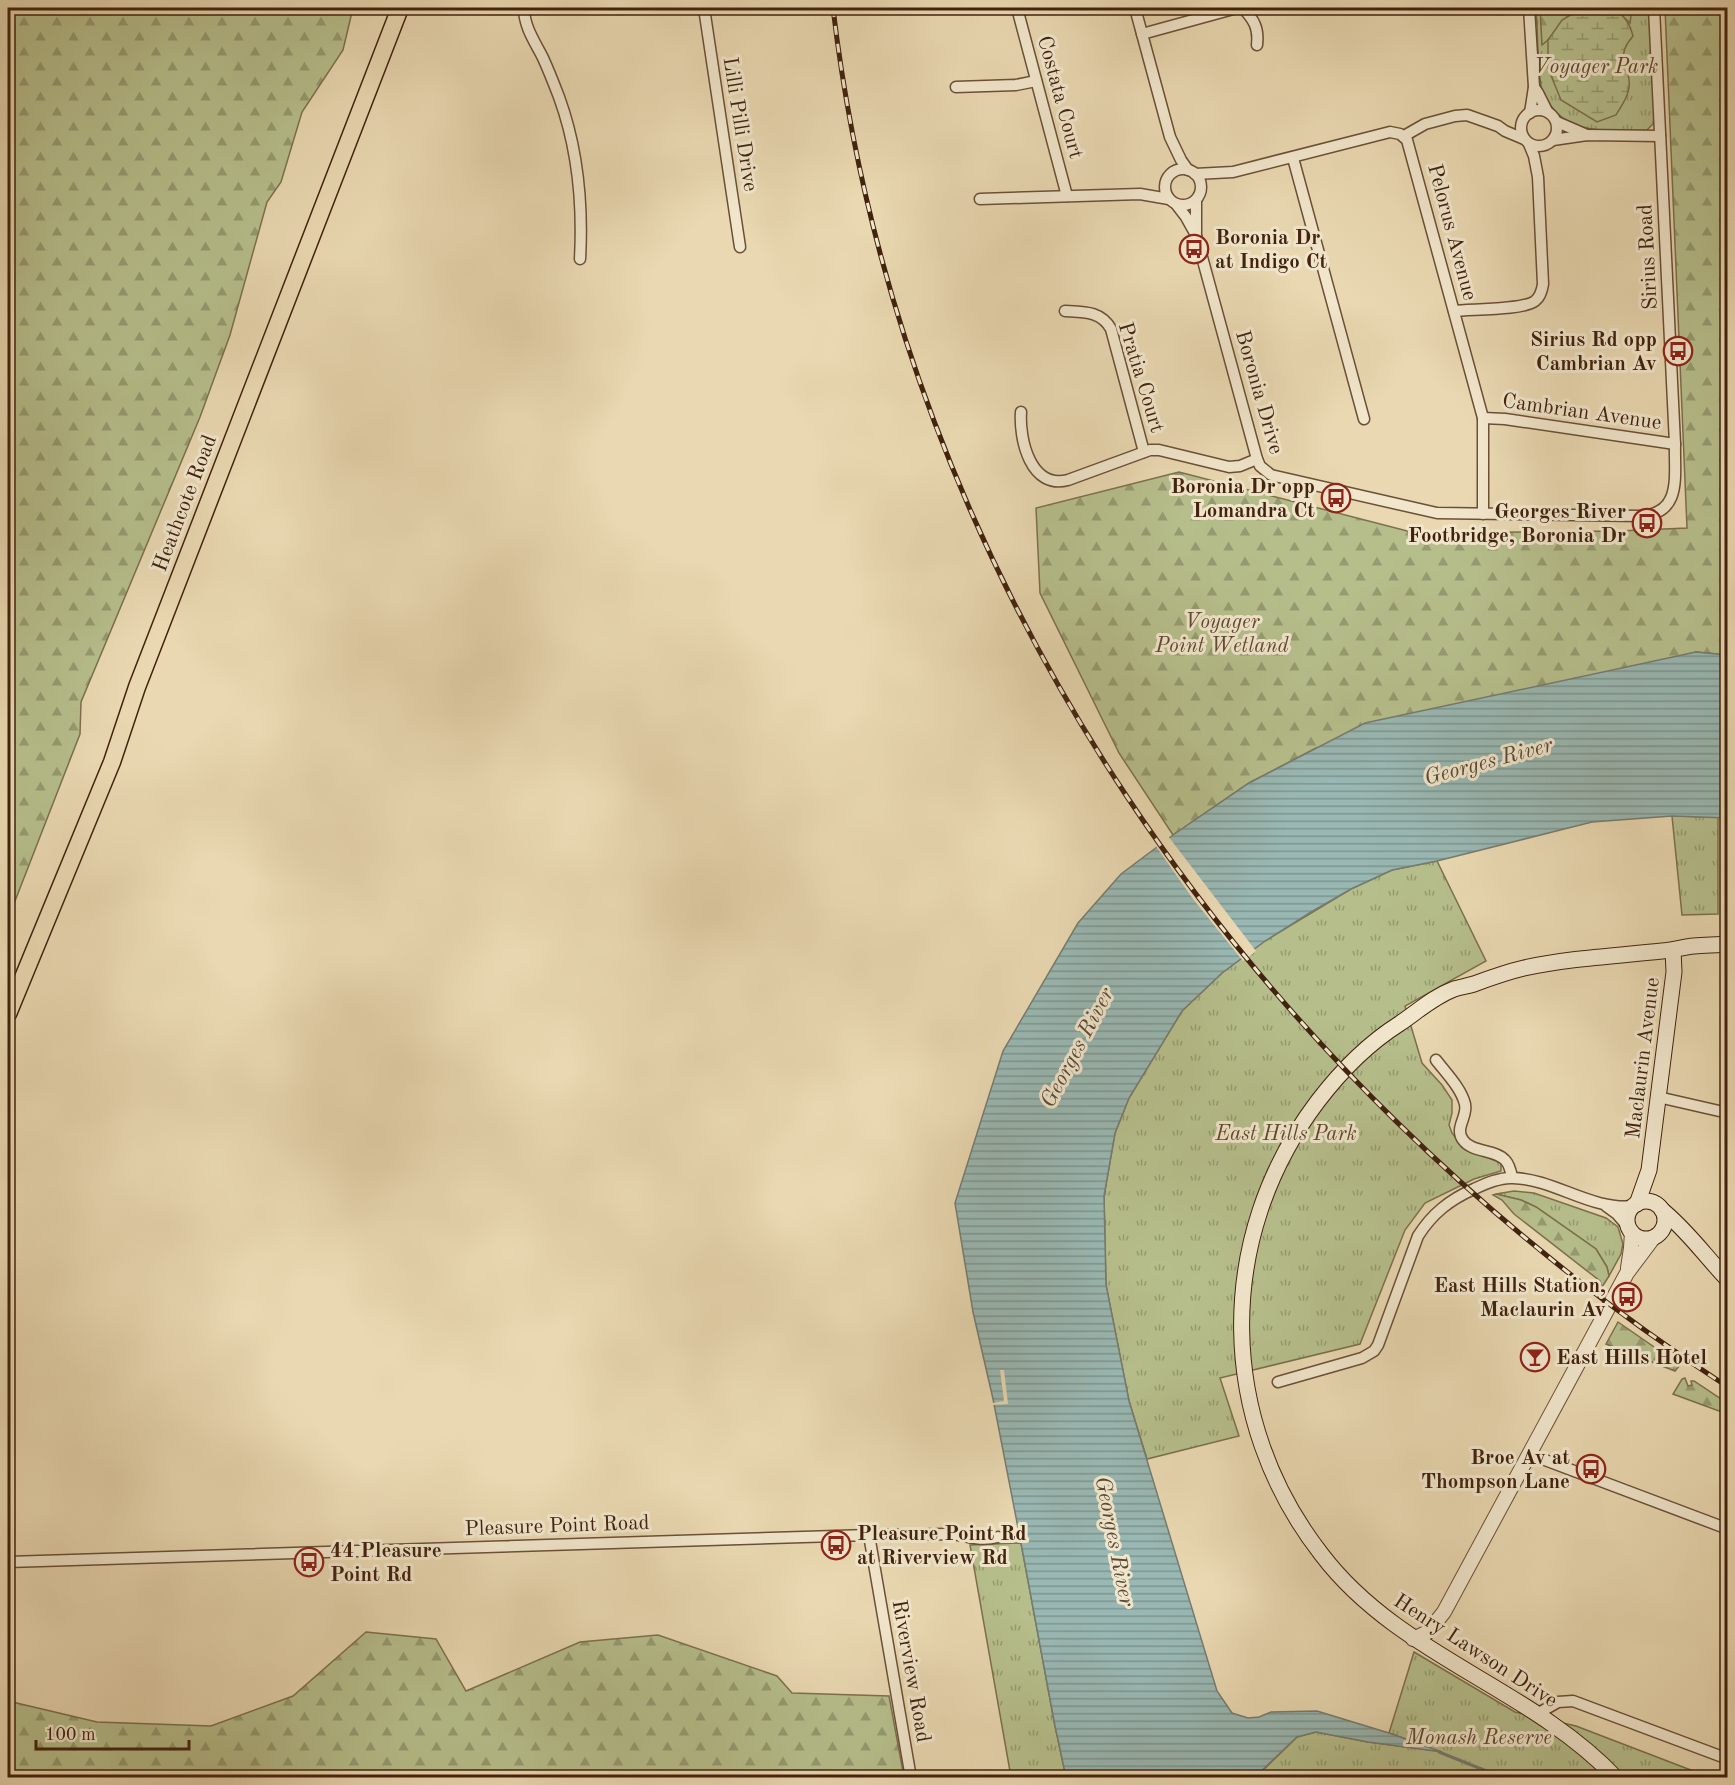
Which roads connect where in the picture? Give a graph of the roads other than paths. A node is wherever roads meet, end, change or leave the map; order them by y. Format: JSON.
{"nodes":[{"id":1,"x":400,"y":8,"type":"edge"},
{"id":2,"x":524,"y":8,"type":"edge"},
{"id":3,"x":704,"y":8,"type":"edge"},
{"id":4,"x":1017,"y":8,"type":"edge"},
{"id":5,"x":1135,"y":8,"type":"edge"},
{"id":6,"x":1237,"y":8,"type":"edge"},
{"id":7,"x":1243,"y":8,"type":"edge"},
{"id":8,"x":1529,"y":8,"type":"edge"},
{"id":9,"x":1654,"y":8,"type":"edge"},
{"id":10,"x":1142,"y":34,"type":"junction"},
{"id":11,"x":1257,"y":45,"type":"dead end"},
{"id":12,"x":1036,"y":81,"type":"junction"},
{"id":13,"x":956,"y":87,"type":"dead end"},
{"id":14,"x":1534,"y":87,"type":"junction"},
{"id":15,"x":1547,"y":111,"type":"junction"},
{"id":16,"x":1526,"y":117,"type":"junction"},
{"id":17,"x":1557,"y":122,"type":"junction"},
{"id":18,"x":1498,"y":126,"type":"junction"},
{"id":19,"x":1587,"y":135,"type":"junction"},
{"id":20,"x":1404,"y":136,"type":"junction"},
{"id":21,"x":1660,"y":136,"type":"junction"},
{"id":22,"x":1170,"y":137,"type":"junction"},
{"id":23,"x":1527,"y":141,"type":"junction"},
{"id":24,"x":1550,"y":143,"type":"junction"},
{"id":25,"x":1293,"y":158,"type":"junction"},
{"id":26,"x":1192,"y":172,"type":"junction"},
{"id":27,"x":1233,"y":172,"type":"junction"},
{"id":28,"x":1538,"y":177,"type":"junction"},
{"id":29,"x":1168,"y":179,"type":"junction"},
{"id":30,"x":1140,"y":194,"type":"junction"},
{"id":31,"x":1067,"y":196,"type":"junction"},
{"id":32,"x":1198,"y":196,"type":"junction"},
{"id":33,"x":980,"y":199,"type":"dead end"},
{"id":34,"x":1173,"y":202,"type":"junction"},
{"id":35,"x":1196,"y":235,"type":"junction"},
{"id":36,"x":740,"y":247,"type":"dead end"},
{"id":37,"x":580,"y":259,"type":"dead end"},
{"id":38,"x":1065,"y":311,"type":"dead end"},
{"id":39,"x":1454,"y":311,"type":"junction"},
{"id":40,"x":1021,"y":412,"type":"dead end"},
{"id":41,"x":1483,"y":418,"type":"junction"},
{"id":42,"x":1364,"y":419,"type":"dead end"},
{"id":43,"x":1675,"y":444,"type":"junction"},
{"id":44,"x":1144,"y":452,"type":"junction"},
{"id":45,"x":1257,"y":459,"type":"junction"},
{"id":46,"x":1669,"y":503,"type":"joint"},
{"id":47,"x":1483,"y":514,"type":"junction"},
{"id":48,"x":1728,"y":944,"type":"edge"},
{"id":49,"x":1673,"y":950,"type":"junction"},
{"id":50,"x":8,"y":1014,"type":"edge"},
{"id":51,"x":1436,"y":1060,"type":"dead end"},
{"id":52,"x":1658,"y":1097,"type":"junction"},
{"id":53,"x":1728,"y":1113,"type":"edge"},
{"id":54,"x":1649,"y":1170,"type":"junction"},
{"id":55,"x":1512,"y":1177,"type":"junction"},
{"id":56,"x":1635,"y":1205,"type":"junction"},
{"id":57,"x":1606,"y":1206,"type":"junction"},
{"id":58,"x":1660,"y":1208,"type":"junction"},
{"id":59,"x":1630,"y":1230,"type":"junction"},
{"id":60,"x":1657,"y":1235,"type":"junction"},
{"id":61,"x":1706,"y":1257,"type":"junction"},
{"id":62,"x":1627,"y":1273,"type":"junction"},
{"id":63,"x":1728,"y":1280,"type":"edge"},
{"id":64,"x":1278,"y":1382,"type":"dead end"},
{"id":65,"x":1529,"y":1454,"type":"junction"},
{"id":66,"x":1728,"y":1529,"type":"edge"},
{"id":67,"x":868,"y":1535,"type":"junction"},
{"id":68,"x":998,"y":1537,"type":"dead end"},
{"id":69,"x":8,"y":1562,"type":"edge"},
{"id":70,"x":1444,"y":1612,"type":"junction"},
{"id":71,"x":1413,"y":1639,"type":"junction"},
{"id":72,"x":1436,"y":1653,"type":"junction"},
{"id":73,"x":1537,"y":1714,"type":"junction"},
{"id":74,"x":1728,"y":1759,"type":"edge"},
{"id":75,"x":911,"y":1778,"type":"edge"},
{"id":76,"x":1616,"y":1778,"type":"edge"}],
"edges":[{"from":1,"to":50,"type":"main road","name":"Heathcote Road"},
{"from":2,"to":37,"type":"street"},
{"from":3,"to":36,"type":"street","name":"Lilli Pilli Drive"},
{"from":4,"to":12,"type":"street","name":"Costata Court"},
{"from":5,"to":10,"type":"street"},
{"from":6,"to":10,"type":"street"},
{"from":7,"to":11,"type":"street"},
{"from":8,"to":14,"type":"street"},
{"from":9,"to":21,"type":"street","name":"Sirius Road"},
{"from":10,"to":22,"type":"street"},
{"from":12,"to":13,"type":"street"},
{"from":12,"to":31,"type":"street","name":"Costata Court"},
{"from":14,"to":15,"type":"street"},
{"from":14,"to":16,"type":"street"},
{"from":15,"to":16,"type":"street"},
{"from":15,"to":17,"type":"street"},
{"from":16,"to":18,"type":"street"},
{"from":16,"to":23,"type":"street"},
{"from":17,"to":19,"type":"street"},
{"from":17,"to":24,"type":"street"},
{"from":18,"to":20,"type":"street"},
{"from":18,"to":23,"type":"street"},
{"from":19,"to":21,"type":"street"},
{"from":19,"to":24,"type":"street"},
{"from":20,"to":25,"type":"street"},
{"from":20,"to":39,"type":"street","name":"Pelorus Avenue"},
{"from":21,"to":43,"type":"street","name":"Sirius Road"},
{"from":22,"to":26,"type":"street"},
{"from":22,"to":29,"type":"street"},
{"from":23,"to":24,"type":"street"},
{"from":23,"to":28,"type":"street"},
{"from":24,"to":28,"type":"street"},
{"from":25,"to":27,"type":"street"},
{"from":25,"to":42,"type":"street"},
{"from":26,"to":27,"type":"street"},
{"from":26,"to":29,"type":"street"},
{"from":26,"to":32,"type":"street"},
{"from":27,"to":32,"type":"street"},
{"from":28,"to":39,"type":"street"},
{"from":29,"to":30,"type":"street"},
{"from":29,"to":34,"type":"street"},
{"from":30,"to":31,"type":"street"},
{"from":30,"to":34,"type":"street"},
{"from":31,"to":33,"type":"street"},
{"from":32,"to":34,"type":"street"},
{"from":32,"to":35,"type":"street","name":"Boronia Drive"},
{"from":34,"to":35,"type":"street","name":"Boronia Drive"},
{"from":35,"to":45,"type":"street","name":"Boronia Drive"},
{"from":38,"to":44,"type":"street","name":"Pratia Court"},
{"from":39,"to":41,"type":"street","name":"Pelorus Avenue"},
{"from":40,"to":44,"type":"street"},
{"from":41,"to":43,"type":"street","name":"Cambrian Avenue"},
{"from":41,"to":47,"type":"street","name":"Pelorus Avenue"},
{"from":43,"to":46,"type":"street","name":"Sirius Road"},
{"from":44,"to":45,"type":"street"},
{"from":45,"to":47,"type":"street","name":"Boronia Drive"},
{"from":46,"to":47,"type":"street","name":"Boronia Drive"},
{"from":48,"to":49,"type":"main road","name":"Henry Lawson Drive"},
{"from":49,"to":52,"type":"main road","name":"Maclaurin Avenue"},
{"from":49,"to":71,"type":"main road","name":"Henry Lawson Drive"},
{"from":51,"to":55,"type":"street"},
{"from":52,"to":53,"type":"street"},
{"from":52,"to":54,"type":"main road","name":"Maclaurin Avenue"},
{"from":54,"to":56,"type":"main road","name":"Maclaurin Avenue"},
{"from":54,"to":58,"type":"main road","name":"Maclaurin Avenue"},
{"from":55,"to":57,"type":"street"},
{"from":55,"to":64,"type":"street"},
{"from":56,"to":57,"type":"street"},
{"from":56,"to":58,"type":"main road"},
{"from":56,"to":59,"type":"main road"},
{"from":57,"to":59,"type":"street"},
{"from":58,"to":60,"type":"main road"},
{"from":58,"to":61,"type":"main road"},
{"from":59,"to":60,"type":"main road"},
{"from":59,"to":62,"type":"street"},
{"from":60,"to":61,"type":"main road"},
{"from":60,"to":62,"type":"street"},
{"from":61,"to":63,"type":"main road"},
{"from":62,"to":65,"type":"street"},
{"from":65,"to":66,"type":"street"},
{"from":65,"to":70,"type":"street"},
{"from":67,"to":68,"type":"street","name":"Pleasure Point Road"},
{"from":67,"to":69,"type":"street","name":"Pleasure Point Road"},
{"from":67,"to":75,"type":"street","name":"Riverview Road"},
{"from":70,"to":71,"type":"street"},
{"from":70,"to":72,"type":"street"},
{"from":71,"to":72,"type":"main road","name":"Henry Lawson Drive"},
{"from":72,"to":73,"type":"main road","name":"Henry Lawson Drive"},
{"from":73,"to":74,"type":"street"},
{"from":73,"to":76,"type":"main road","name":"Henry Lawson Drive"}]}
